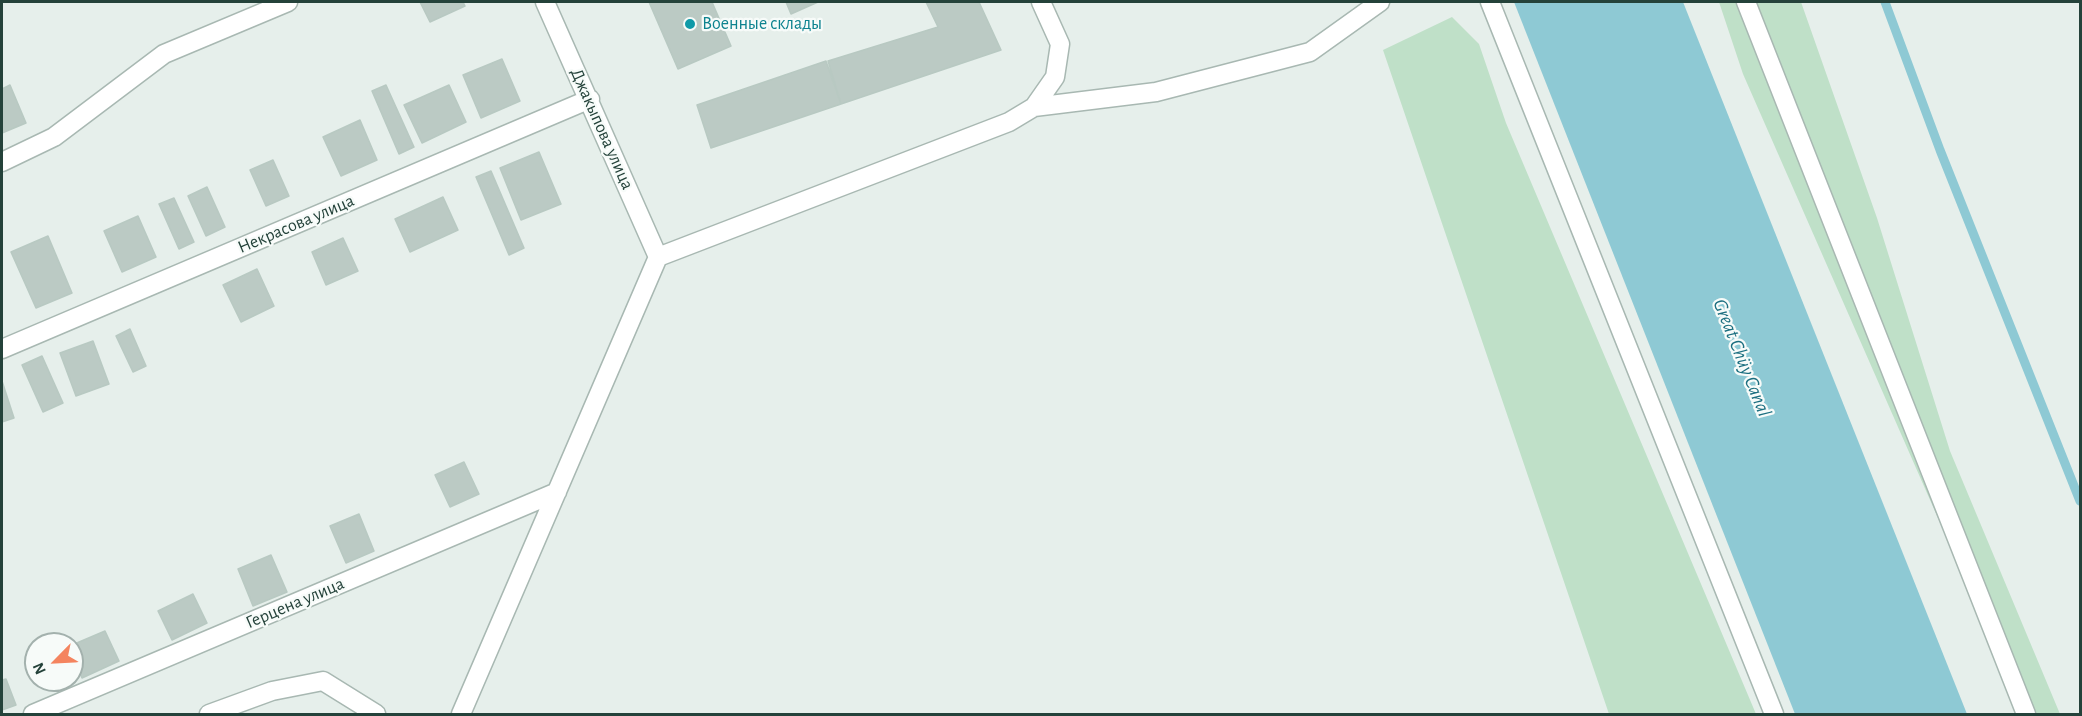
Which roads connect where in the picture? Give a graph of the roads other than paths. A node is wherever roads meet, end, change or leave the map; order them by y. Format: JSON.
{"nodes":[{"id":1,"x":288,"y":2,"type":"edge"},
{"id":2,"x":545,"y":2,"type":"edge"},
{"id":3,"x":1041,"y":2,"type":"edge"},
{"id":4,"x":1380,"y":2,"type":"edge"},
{"id":5,"x":1490,"y":2,"type":"edge"},
{"id":6,"x":1746,"y":2,"type":"edge"},
{"id":7,"x":590,"y":99,"type":"junction"},
{"id":8,"x":1035,"y":107,"type":"junction"},
{"id":9,"x":2,"y":162,"type":"edge"},
{"id":10,"x":658,"y":257,"type":"junction"},
{"id":11,"x":2,"y":349,"type":"edge"},
{"id":12,"x":557,"y":492,"type":"junction"},
{"id":13,"x":33,"y":714,"type":"edge"},
{"id":14,"x":209,"y":714,"type":"edge"},
{"id":15,"x":376,"y":714,"type":"edge"},
{"id":16,"x":461,"y":714,"type":"edge"},
{"id":17,"x":1774,"y":714,"type":"edge"},
{"id":18,"x":2026,"y":714,"type":"edge"}],
"edges":[{"from":1,"to":9,"type":"street"},
{"from":2,"to":7,"type":"street","name":"Джакыпова улица"},
{"from":3,"to":8,"type":"street"},
{"from":4,"to":8,"type":"street"},
{"from":5,"to":17,"type":"street"},
{"from":6,"to":18,"type":"street"},
{"from":7,"to":10,"type":"street","name":"Джакыпова улица"},
{"from":7,"to":11,"type":"street","name":"Некрасова улица"},
{"from":8,"to":10,"type":"street"},
{"from":10,"to":12,"type":"street"},
{"from":12,"to":13,"type":"street","name":"Герцена улица"},
{"from":12,"to":16,"type":"street"},
{"from":14,"to":15,"type":"street"}]}
